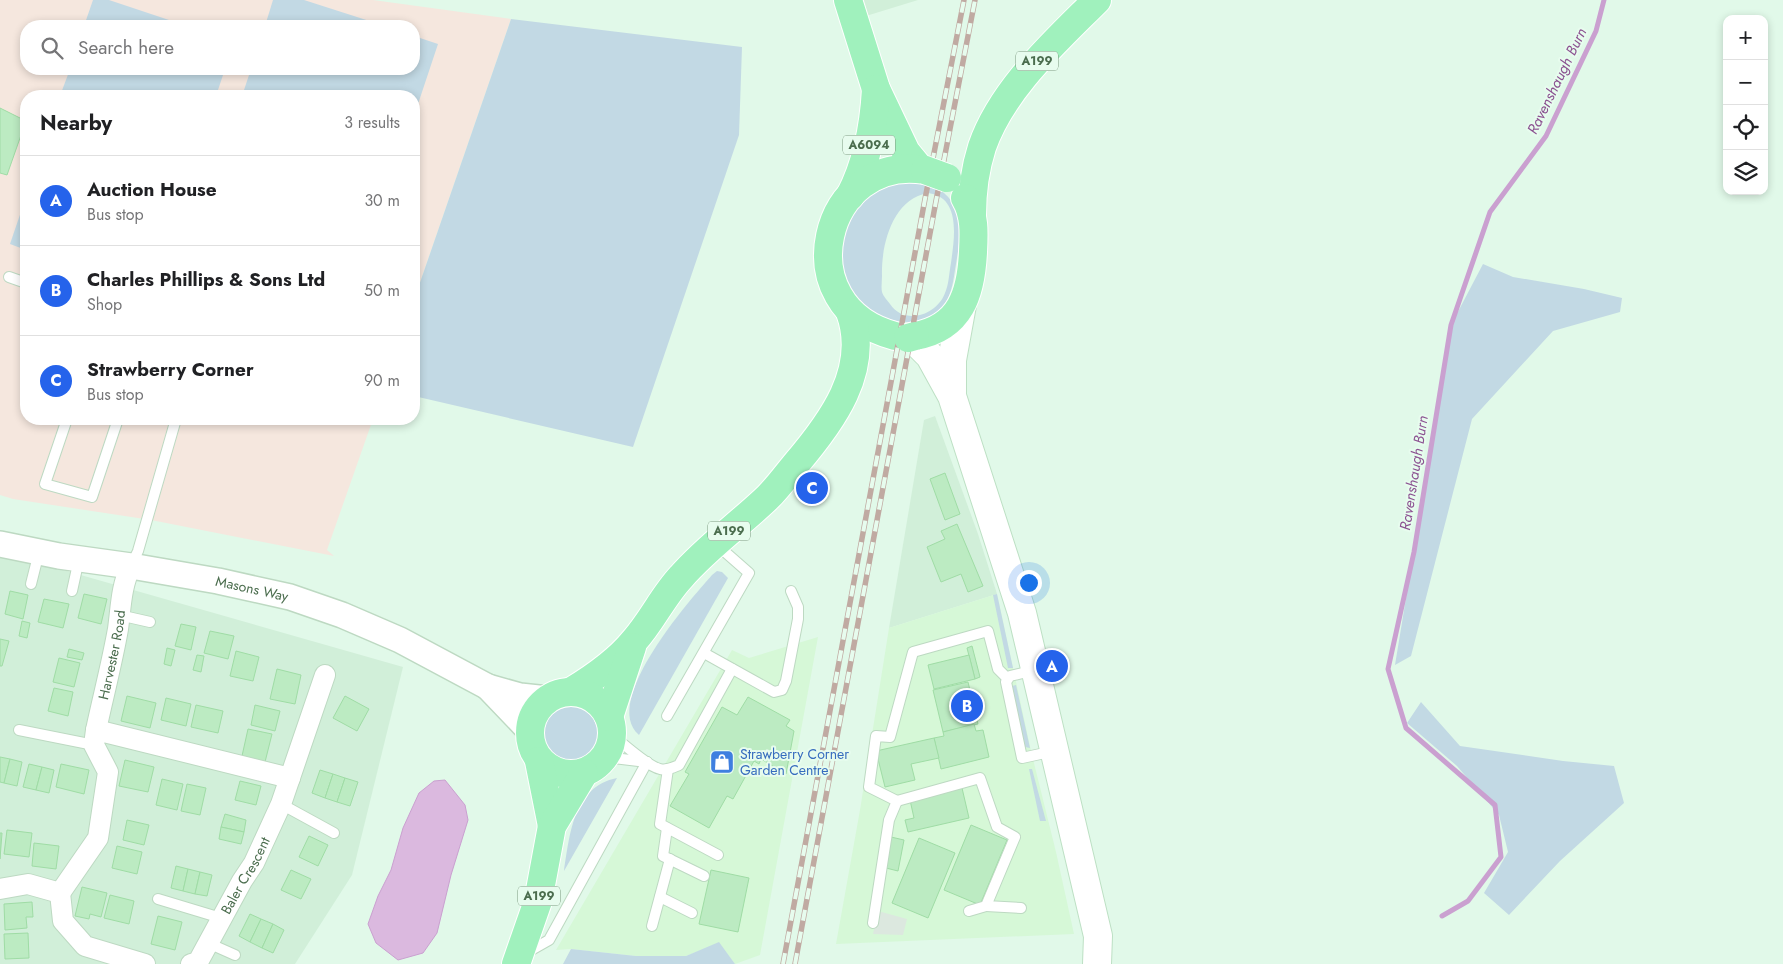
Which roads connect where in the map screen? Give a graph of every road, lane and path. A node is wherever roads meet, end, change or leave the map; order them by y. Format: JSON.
{"nodes":[{"id":1,"x":848,"y":0,"type":"edge"},
{"id":2,"x":1097,"y":0,"type":"edge"},
{"id":3,"x":876,"y":89,"type":"junction"},
{"id":4,"x":988,"y":131,"type":"junction"},
{"id":5,"x":936,"y":172,"type":"junction"},
{"id":6,"x":849,"y":197,"type":"junction"},
{"id":7,"x":972,"y":215,"type":"junction"},
{"id":8,"x":9,"y":277,"type":"dead end"},
{"id":9,"x":20,"y":281,"type":"edge"},
{"id":10,"x":962,"y":305,"type":"junction"},
{"id":11,"x":850,"y":312,"type":"junction"},
{"id":12,"x":904,"y":338,"type":"junction"},
{"id":13,"x":852,"y":376,"type":"junction"},
{"id":14,"x":952,"y":396,"type":"junction"},
{"id":15,"x":64,"y":425,"type":"edge"},
{"id":16,"x":116,"y":425,"type":"edge"},
{"id":17,"x":174,"y":425,"type":"edge"},
{"id":18,"x":716,"y":543,"type":"junction"},
{"id":19,"x":0,"y":544,"type":"edge"},
{"id":20,"x":39,"y":552,"type":"junction"},
{"id":21,"x":79,"y":558,"type":"junction"},
{"id":22,"x":131,"y":566,"type":"junction"},
{"id":23,"x":31,"y":584,"type":"dead end"},
{"id":24,"x":72,"y":591,"type":"dead end"},
{"id":25,"x":791,"y":591,"type":"dead end"},
{"id":26,"x":120,"y":615,"type":"junction"},
{"id":27,"x":150,"y":622,"type":"dead end"},
{"id":28,"x":634,"y":641,"type":"junction"},
{"id":29,"x":704,"y":653,"type":"junction"},
{"id":30,"x":732,"y":669,"type":"junction"},
{"id":31,"x":1036,"y":670,"type":"junction"},
{"id":32,"x":325,"y":675,"type":"dead end"},
{"id":33,"x":1007,"y":678,"type":"junction"},
{"id":34,"x":488,"y":687,"type":"junction"},
{"id":35,"x":560,"y":695,"type":"junction"},
{"id":36,"x":667,"y":716,"type":"dead end"},
{"id":37,"x":18,"y":730,"type":"dead end"},
{"id":38,"x":530,"y":730,"type":"junction"},
{"id":39,"x":95,"y":738,"type":"junction"},
{"id":40,"x":603,"y":746,"type":"junction"},
{"id":41,"x":1054,"y":751,"type":"junction"},
{"id":42,"x":539,"y":761,"type":"junction"},
{"id":43,"x":647,"y":762,"type":"junction"},
{"id":44,"x":668,"y":769,"type":"junction"},
{"id":45,"x":290,"y":778,"type":"junction"},
{"id":46,"x":897,"y":801,"type":"junction"},
{"id":47,"x":280,"y":804,"type":"junction"},
{"id":48,"x":552,"y":826,"type":"junction"},
{"id":49,"x":667,"y":828,"type":"junction"},
{"id":50,"x":334,"y":833,"type":"dead end"},
{"id":51,"x":718,"y":855,"type":"dead end"},
{"id":52,"x":670,"y":860,"type":"junction"},
{"id":53,"x":704,"y":876,"type":"dead end"},
{"id":54,"x":0,"y":890,"type":"edge"},
{"id":55,"x":60,"y":892,"type":"junction"},
{"id":56,"x":660,"y":897,"type":"junction"},
{"id":57,"x":158,"y":899,"type":"dead end"},
{"id":58,"x":986,"y":906,"type":"junction"},
{"id":59,"x":1021,"y":908,"type":"dead end"},
{"id":60,"x":968,"y":910,"type":"dead end"},
{"id":61,"x":692,"y":912,"type":"dead end"},
{"id":62,"x":220,"y":918,"type":"junction"},
{"id":63,"x":873,"y":923,"type":"dead end"},
{"id":64,"x":652,"y":926,"type":"dead end"},
{"id":65,"x":208,"y":942,"type":"junction"},
{"id":66,"x":235,"y":955,"type":"dead end"},
{"id":67,"x":517,"y":961,"type":"edge"},
{"id":68,"x":145,"y":964,"type":"edge"},
{"id":69,"x":191,"y":964,"type":"edge"},
{"id":70,"x":1097,"y":964,"type":"edge"}],
"edges":[{"from":1,"to":3,"type":"main road","number":"A6094"},
{"from":2,"to":4,"type":"main road","number":"A199"},
{"from":3,"to":5,"type":"main road","number":"A6094"},
{"from":3,"to":6,"type":"main road","number":"A6094"},
{"from":4,"to":5,"type":"main road","number":"A199"},
{"from":4,"to":7,"type":"main road","number":"A199"},
{"from":5,"to":6,"type":"main road","number":"A199"},
{"from":5,"to":7,"type":"main road","number":"A199"},
{"from":6,"to":11,"type":"main road","number":"A199"},
{"from":7,"to":10,"type":"main road","number":"A199"},
{"from":8,"to":9,"type":"lane"},
{"from":10,"to":12,"type":"main road","number":"A199"},
{"from":10,"to":14,"type":"main road"},
{"from":11,"to":12,"type":"main road","number":"A199"},
{"from":11,"to":13,"type":"main road","number":"A199"},
{"from":12,"to":13,"type":"main road","number":"A199"},
{"from":12,"to":14,"type":"main road"},
{"from":13,"to":18,"type":"main road","number":"A199"},
{"from":14,"to":31,"type":"main road"},
{"from":15,"to":16,"type":"lane"},
{"from":17,"to":22,"type":"lane"},
{"from":18,"to":28,"type":"main road","number":"A199"},
{"from":18,"to":29,"type":"lane"},
{"from":19,"to":20,"type":"street","name":"Masons Way"},
{"from":20,"to":21,"type":"street","name":"Masons Way"},
{"from":20,"to":23,"type":"lane"},
{"from":21,"to":22,"type":"street","name":"Masons Way"},
{"from":21,"to":24,"type":"lane"},
{"from":22,"to":26,"type":"street","name":"Harvester Road"},
{"from":22,"to":34,"type":"street","name":"Masons Way"},
{"from":25,"to":30,"type":"lane"},
{"from":26,"to":27,"type":"lane"},
{"from":26,"to":39,"type":"street","name":"Harvester Road"},
{"from":28,"to":35,"type":"main road","number":"A199"},
{"from":28,"to":40,"type":"main road","number":"A199"},
{"from":29,"to":30,"type":"lane"},
{"from":29,"to":36,"type":"lane"},
{"from":30,"to":44,"type":"lane"},
{"from":31,"to":33,"type":"lane"},
{"from":31,"to":41,"type":"main road"},
{"from":32,"to":45,"type":"street","name":"Baler Crescent"},
{"from":33,"to":41,"type":"lane"},
{"from":33,"to":46,"type":"lane"},
{"from":34,"to":35,"type":"street","name":"Masons Way"},
{"from":34,"to":38,"type":"street","name":"Masons Way"},
{"from":35,"to":38,"type":"main road","number":"A199"},
{"from":35,"to":40,"type":"main road"},
{"from":37,"to":39,"type":"lane"},
{"from":38,"to":42,"type":"main road","number":"A199"},
{"from":39,"to":45,"type":"street"},
{"from":39,"to":55,"type":"street"},
{"from":40,"to":42,"type":"main road"},
{"from":40,"to":43,"type":"lane"},
{"from":40,"to":43,"type":"lane"},
{"from":40,"to":48,"type":"main road","number":"A199"},
{"from":41,"to":70,"type":"main road"},
{"from":42,"to":48,"type":"main road","number":"A199"},
{"from":43,"to":44,"type":"lane"},
{"from":43,"to":67,"type":"lane"},
{"from":44,"to":49,"type":"lane"},
{"from":45,"to":47,"type":"street","name":"Baler Crescent"},
{"from":46,"to":58,"type":"lane"},
{"from":46,"to":63,"type":"lane"},
{"from":47,"to":50,"type":"lane"},
{"from":47,"to":62,"type":"street","name":"Baler Crescent"},
{"from":48,"to":67,"type":"main road","number":"A199"},
{"from":49,"to":51,"type":"lane"},
{"from":49,"to":52,"type":"lane"},
{"from":52,"to":53,"type":"lane"},
{"from":52,"to":56,"type":"lane"},
{"from":54,"to":55,"type":"street"},
{"from":55,"to":68,"type":"street"},
{"from":56,"to":61,"type":"lane"},
{"from":56,"to":64,"type":"lane"},
{"from":57,"to":62,"type":"lane"},
{"from":58,"to":59,"type":"lane"},
{"from":58,"to":60,"type":"lane"},
{"from":62,"to":65,"type":"street","name":"Baler Crescent"},
{"from":65,"to":66,"type":"lane"},
{"from":65,"to":69,"type":"street","name":"Baler Crescent"}]}
